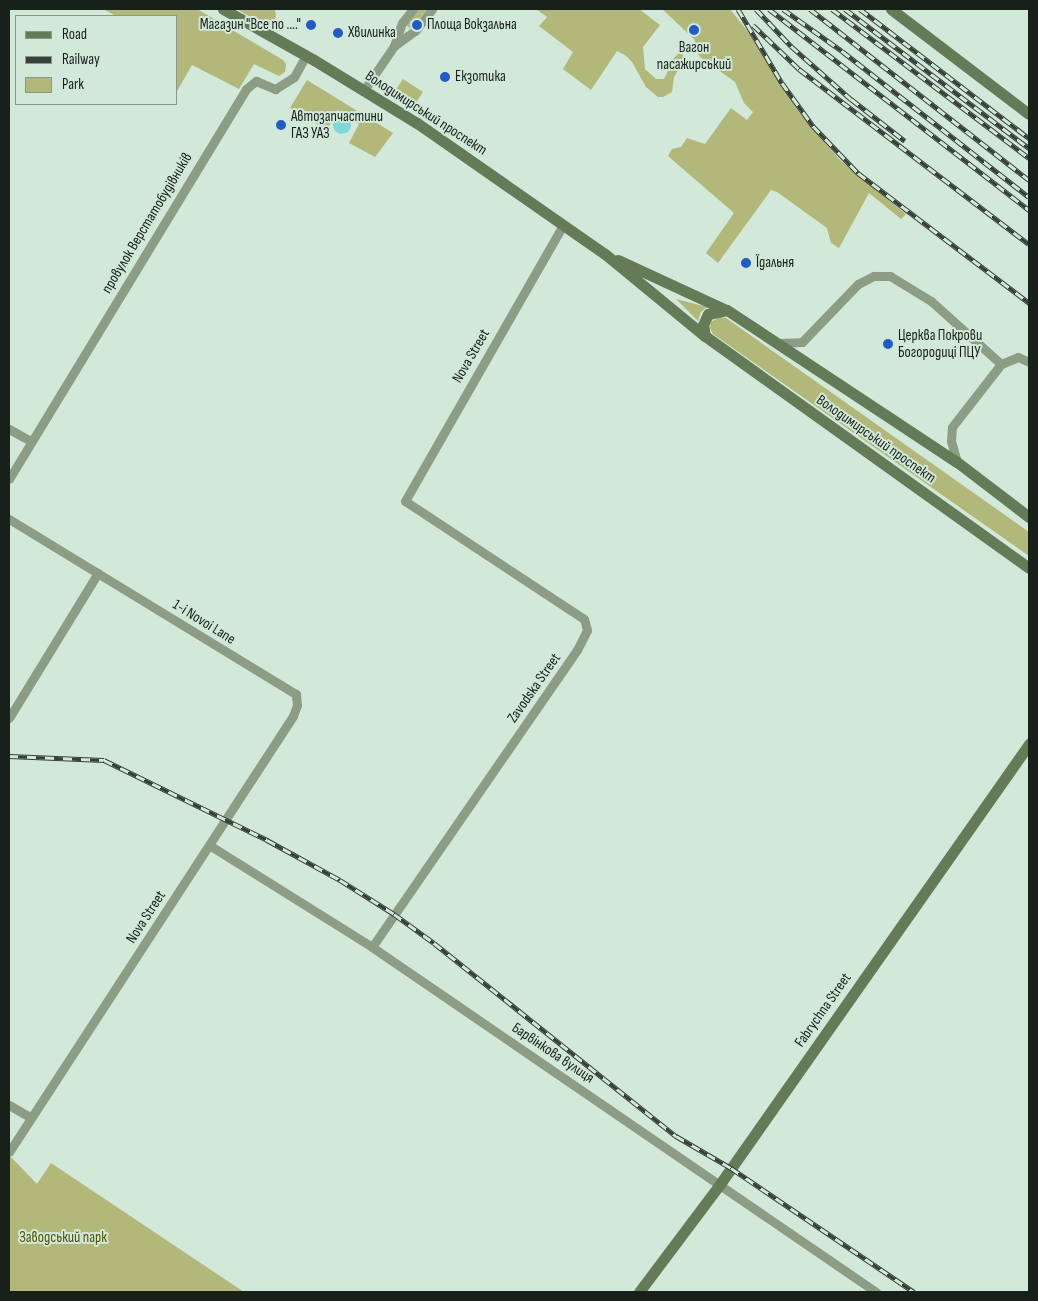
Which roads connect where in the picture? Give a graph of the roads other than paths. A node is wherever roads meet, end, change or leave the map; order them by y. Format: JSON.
{"nodes":[{"id":1,"x":223,"y":9,"type":"edge"},
{"id":2,"x":413,"y":9,"type":"edge"},
{"id":3,"x":432,"y":9,"type":"edge"},
{"id":4,"x":891,"y":9,"type":"edge"},
{"id":5,"x":394,"y":46,"type":"junction"},
{"id":6,"x":306,"y":55,"type":"junction"},
{"id":7,"x":364,"y":90,"type":"junction"},
{"id":8,"x":1029,"y":114,"type":"edge"},
{"id":9,"x":563,"y":225,"type":"junction"},
{"id":10,"x":605,"y":254,"type":"junction"},
{"id":11,"x":726,"y":310,"type":"junction"},
{"id":12,"x":705,"y":336,"type":"junction"},
{"id":13,"x":776,"y":343,"type":"junction"},
{"id":14,"x":1029,"y":362,"type":"edge"},
{"id":15,"x":1001,"y":364,"type":"junction"},
{"id":16,"x":9,"y":429,"type":"edge"},
{"id":17,"x":31,"y":441,"type":"junction"},
{"id":18,"x":957,"y":462,"type":"junction"},
{"id":19,"x":9,"y":479,"type":"edge"},
{"id":20,"x":405,"y":501,"type":"joint"},
{"id":21,"x":1029,"y":517,"type":"edge"},
{"id":22,"x":9,"y":519,"type":"edge"},
{"id":23,"x":1029,"y":568,"type":"edge"},
{"id":24,"x":98,"y":573,"type":"junction"},
{"id":25,"x":296,"y":694,"type":"joint"},
{"id":26,"x":9,"y":718,"type":"edge"},
{"id":27,"x":1029,"y":744,"type":"edge"},
{"id":28,"x":209,"y":845,"type":"junction"},
{"id":29,"x":372,"y":947,"type":"junction"},
{"id":30,"x":9,"y":1105,"type":"edge"},
{"id":31,"x":30,"y":1117,"type":"junction"},
{"id":32,"x":9,"y":1152,"type":"edge"},
{"id":33,"x":720,"y":1184,"type":"junction"},
{"id":34,"x":639,"y":1292,"type":"edge"},
{"id":35,"x":876,"y":1292,"type":"edge"}],
"edges":[{"from":1,"to":6,"type":"main road","name":"Володимирський проспект"},
{"from":2,"to":5,"type":"street"},
{"from":3,"to":5,"type":"street"},
{"from":4,"to":8,"type":"main road"},
{"from":5,"to":7,"type":"street"},
{"from":6,"to":7,"type":"main road","name":"Володимирський проспект"},
{"from":6,"to":17,"type":"street","name":"провулок Верстатобудівників"},
{"from":7,"to":9,"type":"main road","name":"Володимирський проспект"},
{"from":9,"to":10,"type":"main road","name":"Володимирський проспект"},
{"from":9,"to":20,"type":"street","name":"Nova Street"},
{"from":10,"to":11,"type":"main road","name":"Володимирський проспект"},
{"from":10,"to":12,"type":"main road","name":"Володимирський проспект"},
{"from":11,"to":12,"type":"main road"},
{"from":11,"to":13,"type":"main road","name":"Володимирський проспект"},
{"from":12,"to":23,"type":"main road","name":"Володимирський проспект"},
{"from":13,"to":15,"type":"street"},
{"from":13,"to":18,"type":"main road","name":"Володимирський проспект"},
{"from":14,"to":15,"type":"street"},
{"from":15,"to":18,"type":"street"},
{"from":16,"to":17,"type":"street"},
{"from":17,"to":19,"type":"street","name":"провулок Верстатобудівників"},
{"from":18,"to":21,"type":"main road","name":"Володимирський проспект"},
{"from":20,"to":29,"type":"street","name":"Zavodska Street"},
{"from":22,"to":24,"type":"street","name":"1-i Novoi Lane"},
{"from":24,"to":25,"type":"street","name":"1-i Novoi Lane"},
{"from":24,"to":26,"type":"street"},
{"from":25,"to":28,"type":"street","name":"Nova Street"},
{"from":27,"to":33,"type":"main road","name":"Fabrychna Street"},
{"from":28,"to":29,"type":"street","name":"Барвінкова вулиця"},
{"from":28,"to":31,"type":"street","name":"Nova Street"},
{"from":29,"to":33,"type":"street","name":"Барвінкова вулиця"},
{"from":30,"to":31,"type":"street"},
{"from":31,"to":32,"type":"street","name":"Nova Street"},
{"from":33,"to":34,"type":"main road","name":"Fabrychna Street"},
{"from":33,"to":35,"type":"street","name":"Барвінкова вулиця"}]}
